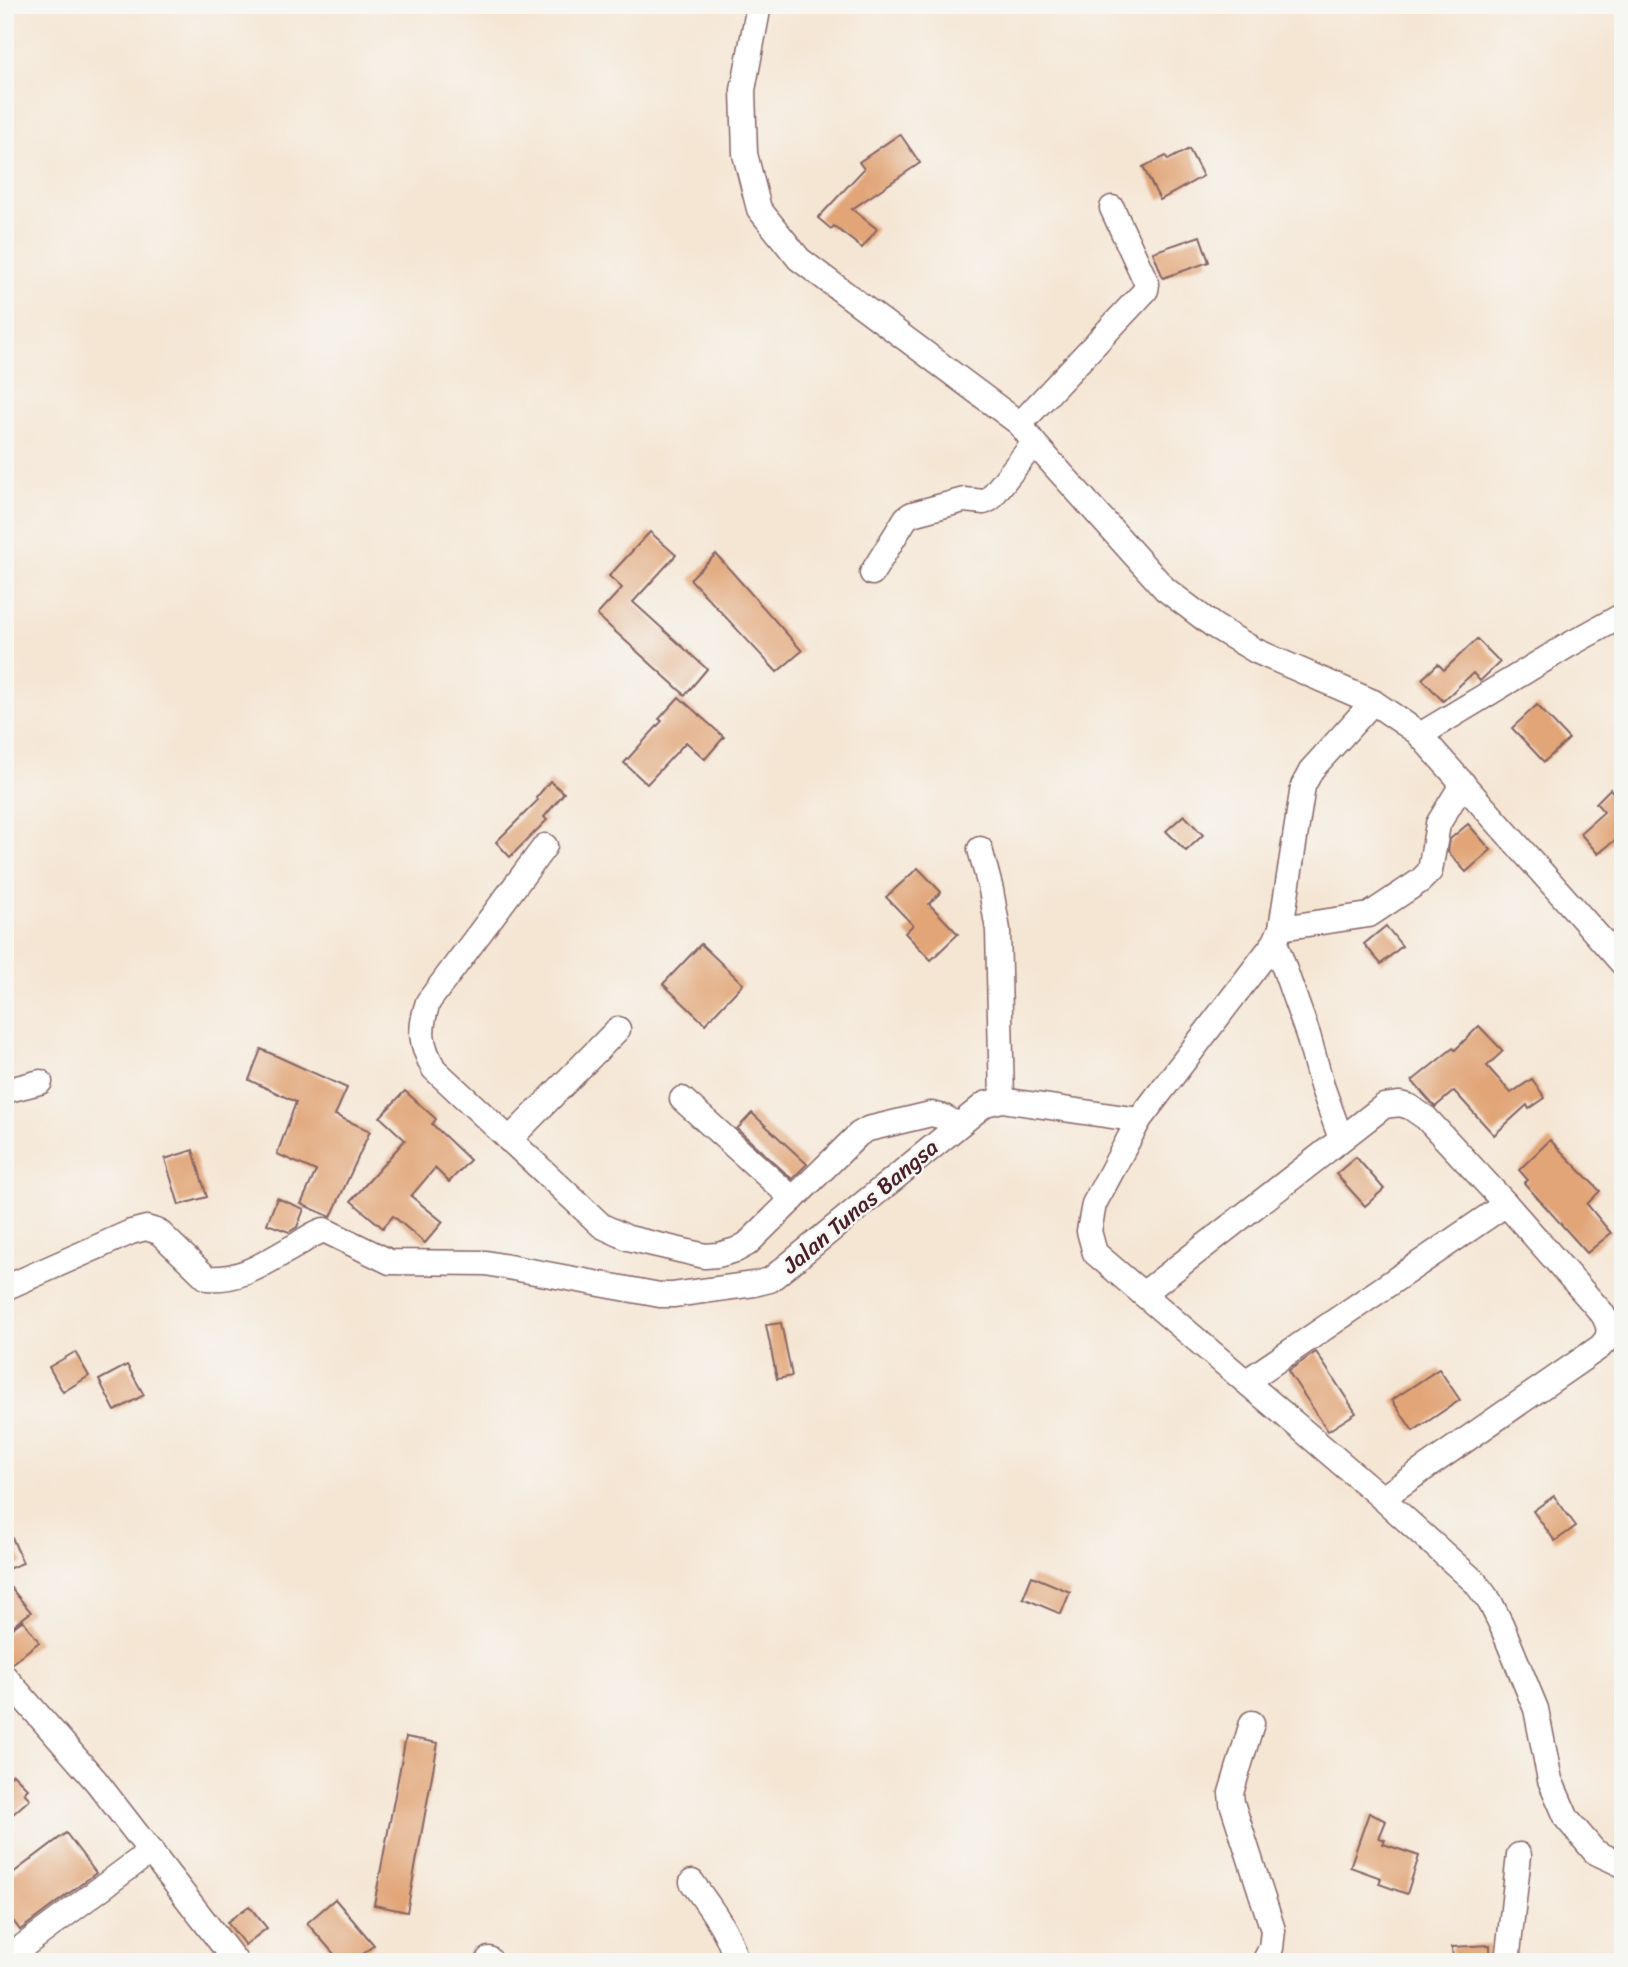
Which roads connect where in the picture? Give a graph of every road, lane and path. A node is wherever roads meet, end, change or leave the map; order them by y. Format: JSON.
{"nodes":[{"id":1,"x":759,"y":5,"type":"edge"},
{"id":2,"x":1112,"y":208,"type":"dead end"},
{"id":3,"x":1027,"y":433,"type":"junction"},
{"id":4,"x":872,"y":573,"type":"dead end"},
{"id":5,"x":1623,"y":615,"type":"edge"},
{"id":6,"x":1373,"y":702,"type":"junction"},
{"id":7,"x":1420,"y":735,"type":"junction"},
{"id":8,"x":1463,"y":783,"type":"junction"},
{"id":9,"x":544,"y":846,"type":"dead end"},
{"id":10,"x":980,"y":849,"type":"dead end"},
{"id":11,"x":1278,"y":935,"type":"junction"},
{"id":12,"x":1623,"y":964,"type":"edge"},
{"id":13,"x":618,"y":1029,"type":"dead end"},
{"id":14,"x":40,"y":1082,"type":"dead end"},
{"id":15,"x":5,"y":1091,"type":"edge"},
{"id":16,"x":682,"y":1099,"type":"dead end"},
{"id":17,"x":1002,"y":1100,"type":"junction"},
{"id":18,"x":1139,"y":1120,"type":"junction"},
{"id":19,"x":958,"y":1125,"type":"junction"},
{"id":20,"x":1341,"y":1139,"type":"junction"},
{"id":21,"x":509,"y":1140,"type":"junction"},
{"id":22,"x":793,"y":1199,"type":"junction"},
{"id":23,"x":1506,"y":1204,"type":"junction"},
{"id":24,"x":5,"y":1288,"type":"edge"},
{"id":25,"x":1143,"y":1294,"type":"junction"},
{"id":26,"x":1616,"y":1332,"type":"edge"},
{"id":27,"x":1247,"y":1381,"type":"junction"},
{"id":28,"x":1382,"y":1498,"type":"junction"},
{"id":29,"x":5,"y":1677,"type":"edge"},
{"id":30,"x":1252,"y":1723,"type":"dead end"},
{"id":31,"x":151,"y":1851,"type":"junction"},
{"id":32,"x":1519,"y":1855,"type":"dead end"},
{"id":33,"x":1623,"y":1865,"type":"edge"},
{"id":34,"x":692,"y":1882,"type":"dead end"},
{"id":35,"x":13,"y":1952,"type":"edge"},
{"id":36,"x":236,"y":1962,"type":"edge"},
{"id":37,"x":736,"y":1962,"type":"edge"},
{"id":38,"x":1264,"y":1962,"type":"edge"},
{"id":39,"x":1507,"y":1962,"type":"edge"}],
"edges":[{"from":1,"to":3,"type":"street"},
{"from":2,"to":3,"type":"street"},
{"from":3,"to":4,"type":"street"},
{"from":3,"to":6,"type":"street"},
{"from":5,"to":7,"type":"street"},
{"from":6,"to":7,"type":"street"},
{"from":6,"to":11,"type":"street"},
{"from":7,"to":8,"type":"street"},
{"from":8,"to":11,"type":"street"},
{"from":8,"to":12,"type":"street"},
{"from":9,"to":21,"type":"street"},
{"from":10,"to":17,"type":"street"},
{"from":11,"to":18,"type":"street"},
{"from":11,"to":20,"type":"street"},
{"from":13,"to":21,"type":"street"},
{"from":14,"to":15,"type":"street"},
{"from":16,"to":22,"type":"street"},
{"from":17,"to":18,"type":"street"},
{"from":17,"to":19,"type":"street","name":"Jalan Tunas Bangsa"},
{"from":18,"to":25,"type":"street"},
{"from":19,"to":22,"type":"street"},
{"from":19,"to":24,"type":"street","name":"Jalan Tunas Bangsa"},
{"from":20,"to":23,"type":"street"},
{"from":20,"to":25,"type":"street"},
{"from":21,"to":22,"type":"street"},
{"from":23,"to":26,"type":"street"},
{"from":23,"to":27,"type":"street"},
{"from":25,"to":27,"type":"street"},
{"from":26,"to":28,"type":"street"},
{"from":27,"to":28,"type":"street"},
{"from":28,"to":33,"type":"street"},
{"from":29,"to":31,"type":"street"},
{"from":30,"to":38,"type":"street"},
{"from":31,"to":35,"type":"street"},
{"from":31,"to":36,"type":"street"},
{"from":32,"to":39,"type":"street"},
{"from":34,"to":37,"type":"street"}]}
